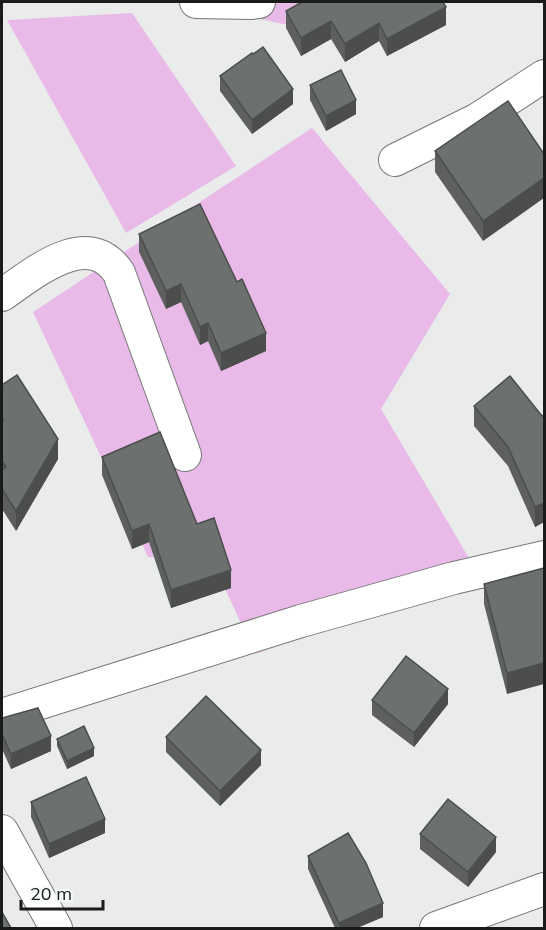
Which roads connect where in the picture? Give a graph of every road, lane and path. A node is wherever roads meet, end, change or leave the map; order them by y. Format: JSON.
{"nodes":[{"id":1,"x":196,"y":2,"type":"edge"},
{"id":2,"x":259,"y":2,"type":"edge"},
{"id":3,"x":544,"y":76,"type":"edge"},
{"id":4,"x":395,"y":160,"type":"dead end"},
{"id":5,"x":2,"y":294,"type":"edge"},
{"id":6,"x":185,"y":455,"type":"dead end"},
{"id":7,"x":544,"y":557,"type":"edge"},
{"id":8,"x":2,"y":715,"type":"edge"},
{"id":9,"x":2,"y":831,"type":"edge"},
{"id":10,"x":544,"y":889,"type":"edge"},
{"id":11,"x":56,"y":928,"type":"edge"},
{"id":12,"x":436,"y":928,"type":"edge"}],
"edges":[{"from":1,"to":2,"type":"street"},
{"from":3,"to":4,"type":"street"},
{"from":5,"to":6,"type":"street"},
{"from":7,"to":8,"type":"street"},
{"from":9,"to":11,"type":"street"},
{"from":10,"to":12,"type":"street"}]}
